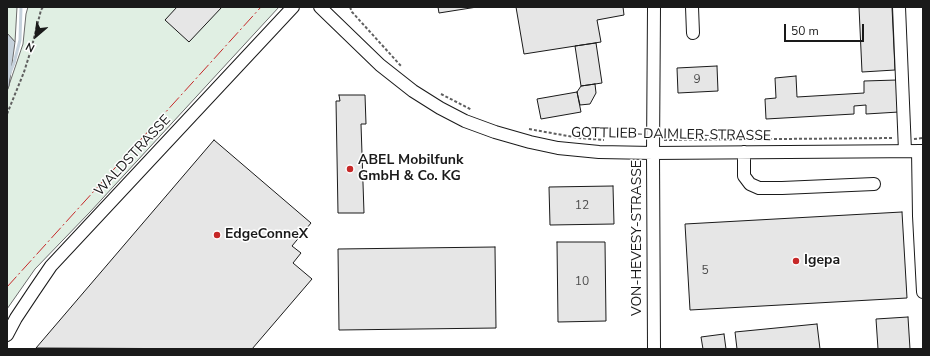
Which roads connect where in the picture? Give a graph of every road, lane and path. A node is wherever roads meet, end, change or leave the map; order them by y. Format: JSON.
{"nodes":[{"id":1,"x":43,"y":7,"type":"edge"},
{"id":2,"x":293,"y":7,"type":"edge"},
{"id":3,"x":320,"y":7,"type":"edge"},
{"id":4,"x":350,"y":7,"type":"edge"},
{"id":5,"x":654,"y":7,"type":"edge"},
{"id":6,"x":692,"y":7,"type":"edge"},
{"id":7,"x":899,"y":7,"type":"edge"},
{"id":8,"x":693,"y":33,"type":"dead end"},
{"id":9,"x":402,"y":67,"type":"dead end"},
{"id":10,"x":441,"y":94,"type":"dead end"},
{"id":11,"x":472,"y":111,"type":"dead end"},
{"id":12,"x":7,"y":114,"type":"edge"},
{"id":13,"x":529,"y":129,"type":"dead end"},
{"id":14,"x":905,"y":138,"type":"junction"},
{"id":15,"x":923,"y":138,"type":"edge"},
{"id":16,"x":611,"y":140,"type":"dead end"},
{"id":17,"x":653,"y":140,"type":"junction"},
{"id":18,"x":915,"y":151,"type":"edge"},
{"id":19,"x":744,"y":152,"type":"junction"},
{"id":20,"x":653,"y":153,"type":"junction"},
{"id":21,"x":874,"y":184,"type":"dead end"},
{"id":22,"x":921,"y":216,"type":"edge"},
{"id":23,"x":923,"y":292,"type":"edge"},
{"id":24,"x":7,"y":335,"type":"edge"},
{"id":25,"x":654,"y":349,"type":"edge"}],
"edges":[{"from":1,"to":12,"type":"path"},
{"from":2,"to":24,"type":"street","name":"WALDSTRASSE"},
{"from":3,"to":20,"type":"street","name":"GOTTLIEB-DAIMLER-STRASSE"},
{"from":4,"to":9,"type":"path"},
{"from":5,"to":17,"type":"street","name":"VON-HEVESY-STRASSE"},
{"from":6,"to":8,"type":"street"},
{"from":7,"to":14,"type":"street"},
{"from":10,"to":11,"type":"path"},
{"from":13,"to":16,"type":"path"},
{"from":14,"to":15,"type":"path"},
{"from":14,"to":17,"type":"path"},
{"from":14,"to":18,"type":"street"},
{"from":17,"to":20,"type":"street","name":"VON-HEVESY-STRASSE"},
{"from":18,"to":19,"type":"street","name":"GOTTLIEB-DAIMLER-STRASSE"},
{"from":18,"to":22,"type":"street"},
{"from":19,"to":20,"type":"street","name":"GOTTLIEB-DAIMLER-STRASSE"},
{"from":19,"to":21,"type":"street"},
{"from":20,"to":25,"type":"street","name":"VON-HEVESY-STRASSE"},
{"from":22,"to":23,"type":"street"}]}
